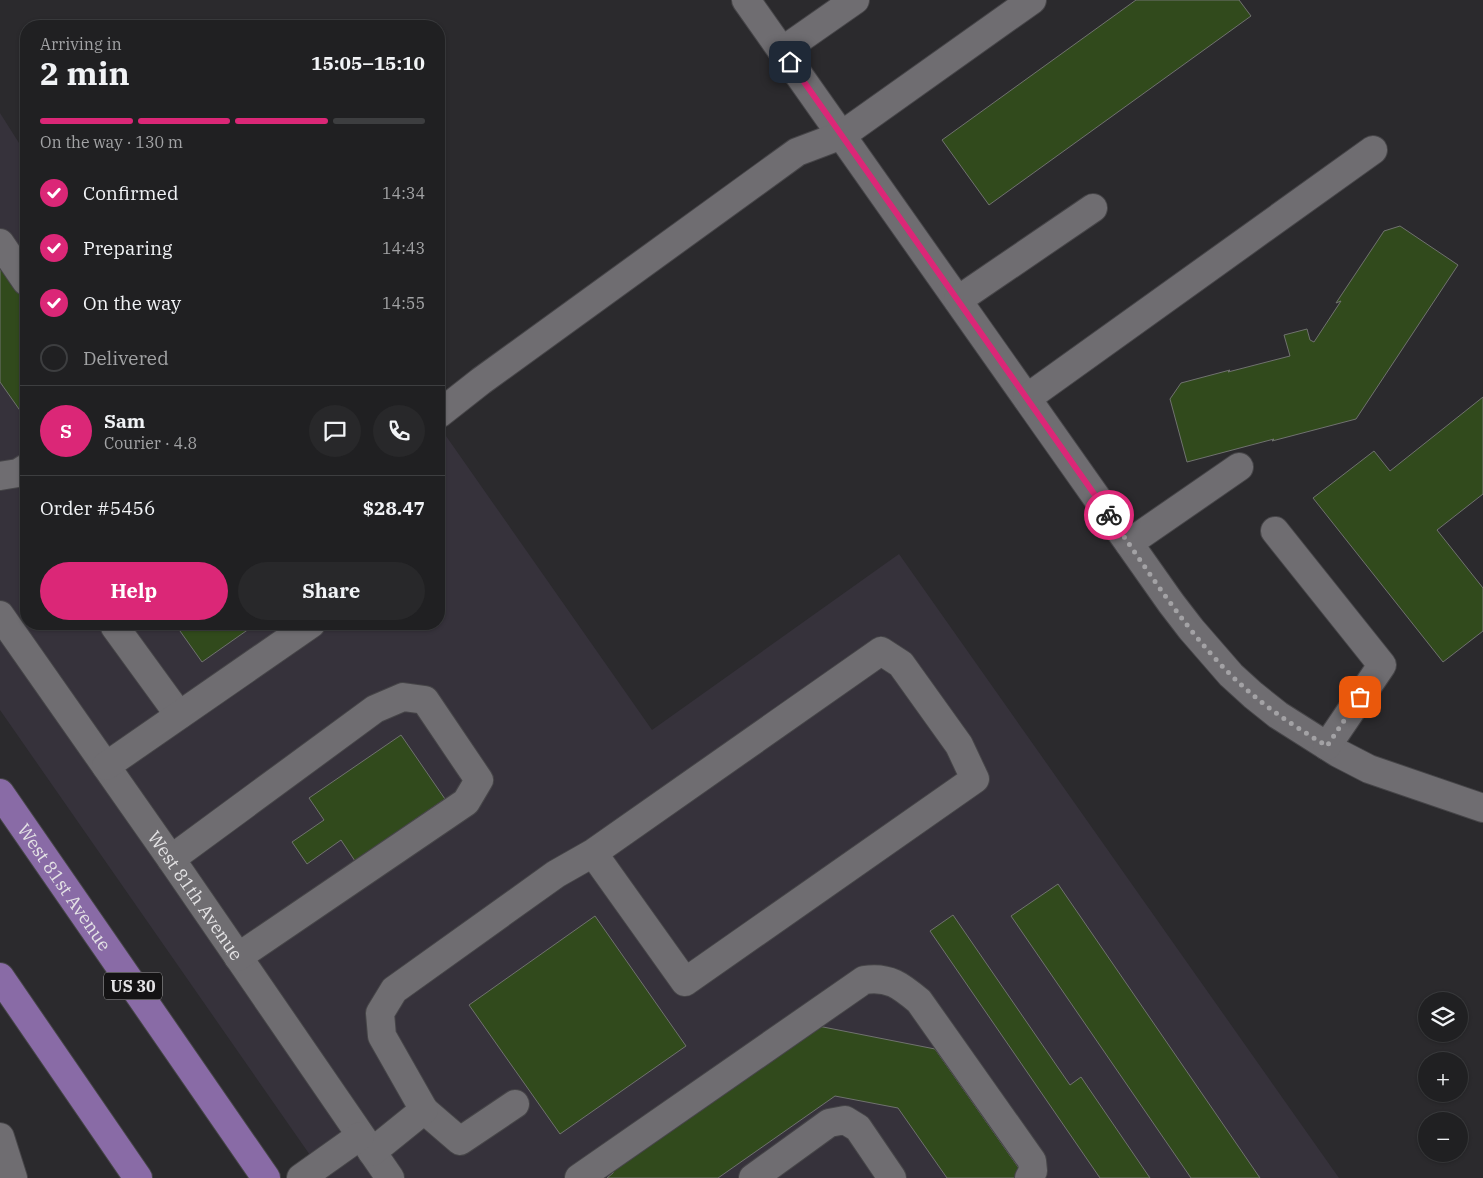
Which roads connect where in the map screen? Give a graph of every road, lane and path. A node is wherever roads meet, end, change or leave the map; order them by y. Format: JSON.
{"nodes":[{"id":1,"x":746,"y":0,"type":"edge"},
{"id":2,"x":855,"y":0,"type":"edge"},
{"id":3,"x":1032,"y":0,"type":"edge"},
{"id":4,"x":782,"y":51,"type":"junction"},
{"id":5,"x":842,"y":135,"type":"junction"},
{"id":6,"x":1373,"y":150,"type":"dead end"},
{"id":7,"x":1093,"y":208,"type":"dead end"},
{"id":8,"x":0,"y":243,"type":"edge"},
{"id":9,"x":20,"y":272,"type":"edge"},
{"id":10,"x":958,"y":300,"type":"junction"},
{"id":11,"x":1027,"y":398,"type":"junction"},
{"id":12,"x":445,"y":409,"type":"edge"},
{"id":13,"x":1239,"y":467,"type":"dead end"},
{"id":14,"x":20,"y":472,"type":"edge"},
{"id":15,"x":0,"y":476,"type":"edge"},
{"id":16,"x":1275,"y":531,"type":"dead end"},
{"id":17,"x":1129,"y":542,"type":"junction"},
{"id":18,"x":0,"y":615,"type":"edge"},
{"id":19,"x":117,"y":630,"type":"edge"},
{"id":20,"x":303,"y":630,"type":"edge"},
{"id":21,"x":179,"y":715,"type":"junction"},
{"id":22,"x":1327,"y":746,"type":"junction"},
{"id":23,"x":106,"y":766,"type":"junction"},
{"id":24,"x":0,"y":793,"type":"edge"},
{"id":25,"x":1483,"y":808,"type":"edge"},
{"id":26,"x":593,"y":853,"type":"junction"},
{"id":27,"x":170,"y":859,"type":"junction"},
{"id":28,"x":238,"y":957,"type":"junction"},
{"id":29,"x":0,"y":977,"type":"edge"},
{"id":30,"x":514,"y":1104,"type":"dead end"},
{"id":31,"x":424,"y":1110,"type":"junction"},
{"id":32,"x":0,"y":1138,"type":"edge"},
{"id":33,"x":366,"y":1144,"type":"junction"},
{"id":34,"x":13,"y":1178,"type":"edge"},
{"id":35,"x":138,"y":1178,"type":"edge"},
{"id":36,"x":266,"y":1178,"type":"edge"},
{"id":37,"x":301,"y":1178,"type":"edge"},
{"id":38,"x":390,"y":1178,"type":"edge"},
{"id":39,"x":579,"y":1178,"type":"edge"},
{"id":40,"x":753,"y":1178,"type":"edge"},
{"id":41,"x":892,"y":1178,"type":"edge"},
{"id":42,"x":1029,"y":1178,"type":"edge"}],
"edges":[{"from":1,"to":4,"type":"street"},
{"from":2,"to":4,"type":"street"},
{"from":3,"to":5,"type":"street"},
{"from":4,"to":5,"type":"street"},
{"from":5,"to":10,"type":"street"},
{"from":5,"to":12,"type":"street"},
{"from":6,"to":11,"type":"street"},
{"from":7,"to":10,"type":"street"},
{"from":8,"to":9,"type":"street"},
{"from":10,"to":11,"type":"street"},
{"from":11,"to":17,"type":"street"},
{"from":13,"to":17,"type":"street"},
{"from":14,"to":15,"type":"street"},
{"from":16,"to":22,"type":"street"},
{"from":17,"to":22,"type":"street"},
{"from":18,"to":23,"type":"street","name":"West 81th Avenue"},
{"from":19,"to":21,"type":"street"},
{"from":20,"to":21,"type":"street"},
{"from":21,"to":23,"type":"street"},
{"from":22,"to":25,"type":"street"},
{"from":23,"to":27,"type":"street","name":"West 81th Avenue"},
{"from":24,"to":36,"type":"main road","name":"West 81st Avenue","number":"US 30"},
{"from":26,"to":26,"type":"street"},
{"from":26,"to":31,"type":"street"},
{"from":27,"to":28,"type":"street","name":"West 81th Avenue"},
{"from":27,"to":28,"type":"street"},
{"from":28,"to":33,"type":"street","name":"West 81th Avenue"},
{"from":29,"to":35,"type":"main road"},
{"from":30,"to":31,"type":"street"},
{"from":31,"to":33,"type":"street"},
{"from":32,"to":34,"type":"street"},
{"from":33,"to":37,"type":"street"},
{"from":33,"to":38,"type":"street","name":"West 81th Avenue"},
{"from":39,"to":42,"type":"street"},
{"from":40,"to":41,"type":"street"}]}
